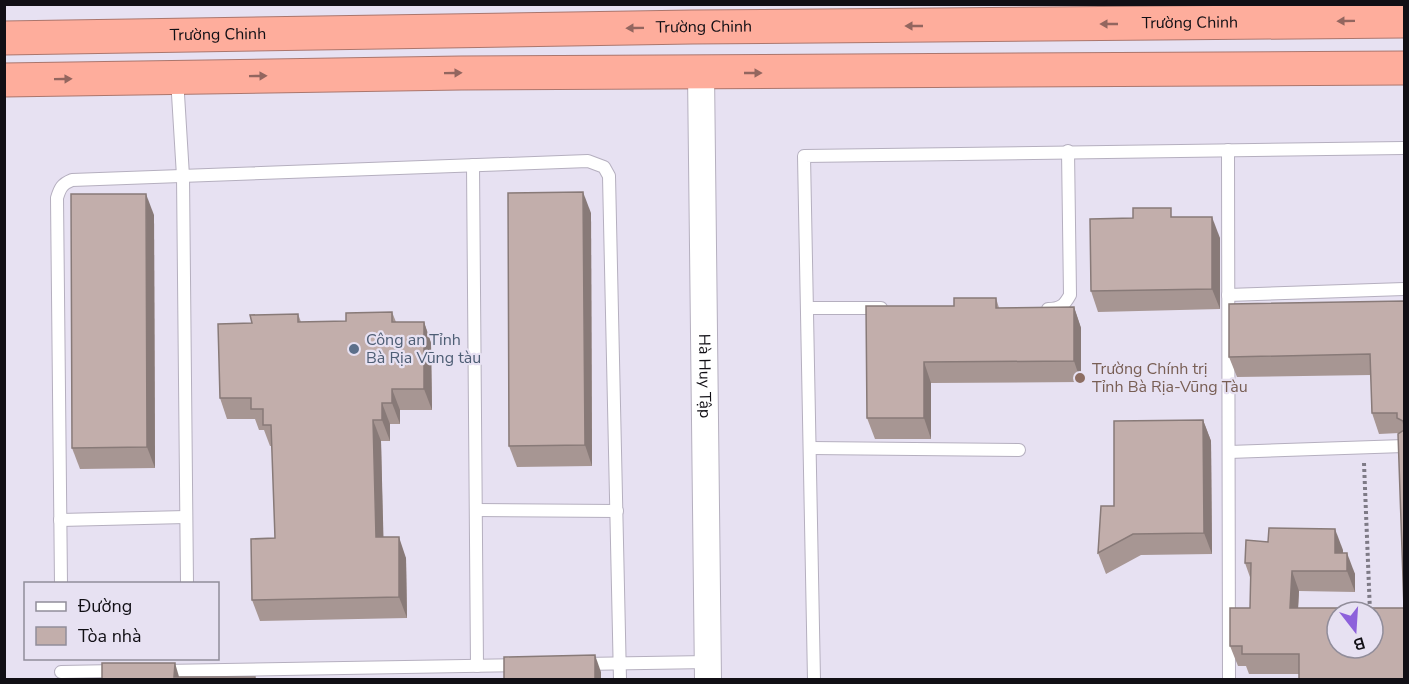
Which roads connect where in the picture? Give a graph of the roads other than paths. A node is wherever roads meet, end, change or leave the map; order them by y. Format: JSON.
{"nodes":[{"id":1,"x":1404,"y":21,"type":"edge"},
{"id":2,"x":4,"y":38,"type":"edge"},
{"id":3,"x":1404,"y":68,"type":"edge"},
{"id":4,"x":701,"y":73,"type":"junction"},
{"id":5,"x":177,"y":77,"type":"junction"},
{"id":6,"x":4,"y":80,"type":"edge"},
{"id":7,"x":1404,"y":148,"type":"edge"},
{"id":8,"x":1228,"y":150,"type":"junction"},
{"id":9,"x":1068,"y":151,"type":"junction"},
{"id":10,"x":473,"y":165,"type":"junction"},
{"id":11,"x":183,"y":176,"type":"junction"},
{"id":12,"x":1404,"y":289,"type":"edge"},
{"id":13,"x":1228,"y":296,"type":"junction"},
{"id":14,"x":807,"y":308,"type":"junction"},
{"id":15,"x":888,"y":308,"type":"edge"},
{"id":16,"x":1039,"y":309,"type":"edge"},
{"id":17,"x":1404,"y":446,"type":"edge"},
{"id":18,"x":810,"y":448,"type":"junction"},
{"id":19,"x":1019,"y":450,"type":"dead end"},
{"id":20,"x":1229,"y":452,"type":"junction"},
{"id":21,"x":476,"y":510,"type":"junction"},
{"id":22,"x":616,"y":511,"type":"junction"},
{"id":23,"x":186,"y":517,"type":"junction"},
{"id":24,"x":60,"y":520,"type":"junction"},
{"id":25,"x":61,"y":582,"type":"edge"},
{"id":26,"x":187,"y":582,"type":"edge"},
{"id":27,"x":61,"y":660,"type":"edge"},
{"id":28,"x":188,"y":664,"type":"edge"},
{"id":29,"x":572,"y":664,"type":"edge"},
{"id":30,"x":620,"y":664,"type":"junction"},
{"id":31,"x":537,"y":665,"type":"edge"},
{"id":32,"x":477,"y":666,"type":"junction"},
{"id":33,"x":131,"y":671,"type":"edge"},
{"id":34,"x":154,"y":671,"type":"edge"},
{"id":35,"x":708,"y":671,"type":"edge"},
{"id":36,"x":336,"y":674,"type":"edge"},
{"id":37,"x":61,"y":676,"type":"edge"},
{"id":38,"x":620,"y":680,"type":"edge"},
{"id":39,"x":814,"y":680,"type":"edge"},
{"id":40,"x":1229,"y":680,"type":"edge"}],
"edges":[{"from":1,"to":2,"type":"highway","name":"Trường Chinh","one_way":true},
{"from":4,"to":3,"type":"highway","one_way":true},
{"from":5,"to":4,"type":"highway","one_way":true},
{"from":4,"to":35,"type":"street","name":"Hà Huy Tập"},
{"from":6,"to":5,"type":"highway","one_way":true},
{"from":5,"to":11,"type":"lane"},
{"from":7,"to":8,"type":"lane"},
{"from":8,"to":9,"type":"lane"},
{"from":8,"to":13,"type":"lane"},
{"from":9,"to":14,"type":"lane"},
{"from":9,"to":16,"type":"lane"},
{"from":10,"to":11,"type":"lane"},
{"from":10,"to":21,"type":"lane"},
{"from":10,"to":22,"type":"lane"},
{"from":11,"to":23,"type":"lane"},
{"from":11,"to":24,"type":"lane"},
{"from":12,"to":13,"type":"lane"},
{"from":13,"to":20,"type":"lane"},
{"from":14,"to":15,"type":"lane"},
{"from":14,"to":18,"type":"lane"},
{"from":17,"to":20,"type":"lane"},
{"from":18,"to":19,"type":"lane"},
{"from":18,"to":39,"type":"lane"},
{"from":20,"to":40,"type":"lane"},
{"from":21,"to":22,"type":"lane"},
{"from":21,"to":32,"type":"lane"},
{"from":22,"to":30,"type":"lane"},
{"from":23,"to":24,"type":"lane"},
{"from":23,"to":26,"type":"lane"},
{"from":24,"to":25,"type":"lane"},
{"from":27,"to":37,"type":"lane"},
{"from":28,"to":34,"type":"lane"},
{"from":28,"to":36,"type":"lane"},
{"from":29,"to":30,"type":"lane"},
{"from":30,"to":35,"type":"lane"},
{"from":30,"to":38,"type":"lane"},
{"from":31,"to":32,"type":"lane"},
{"from":32,"to":36,"type":"lane"},
{"from":33,"to":37,"type":"lane"}]}
